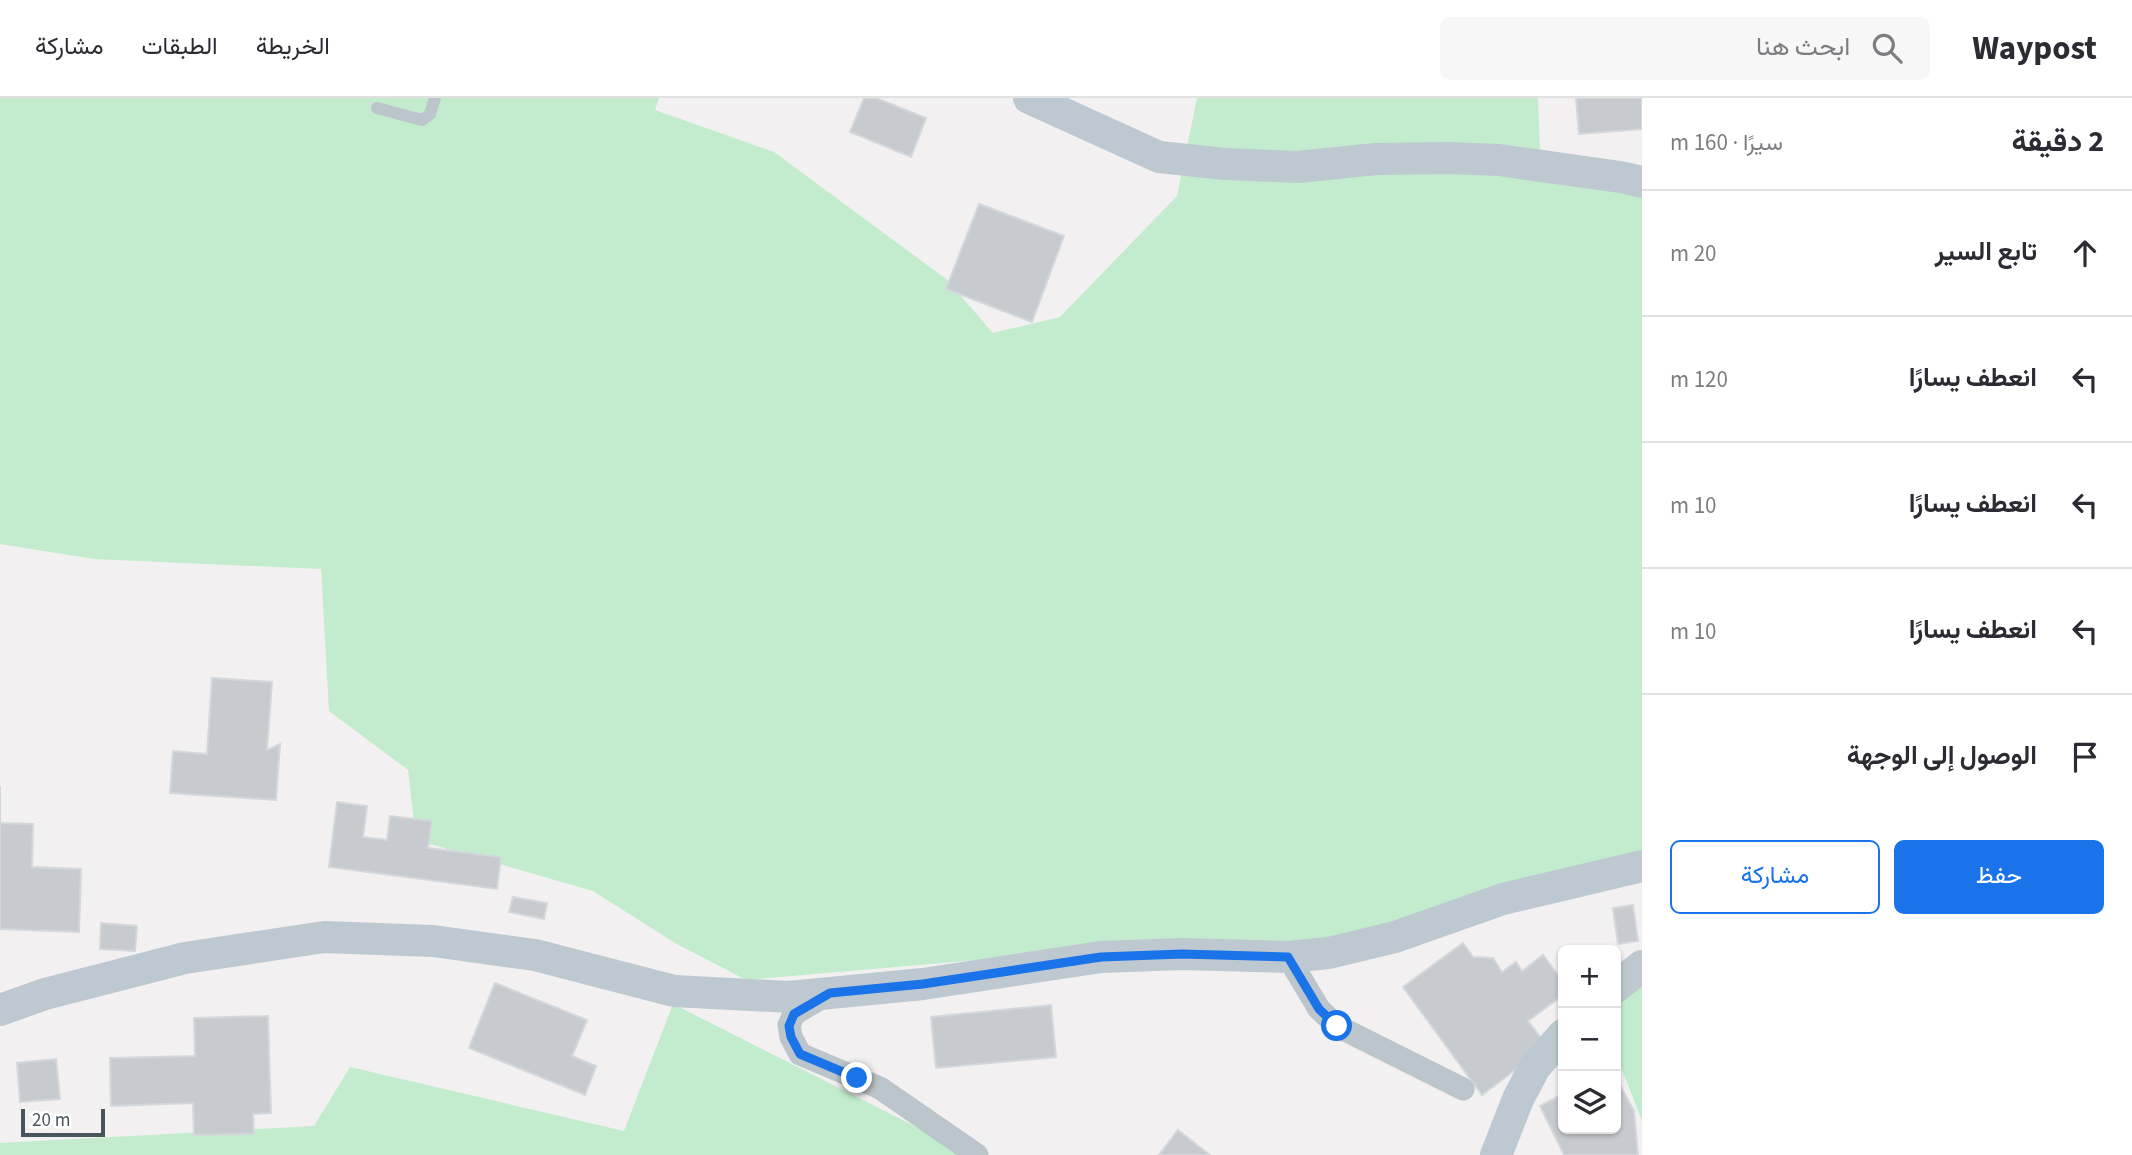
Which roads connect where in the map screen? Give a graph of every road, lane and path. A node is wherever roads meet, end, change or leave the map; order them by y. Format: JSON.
{"nodes":[{"id":1,"x":435,"y":98,"type":"edge"},
{"id":2,"x":1029,"y":98,"type":"edge"},
{"id":3,"x":377,"y":108,"type":"dead end"},
{"id":4,"x":1642,"y":182,"type":"edge"},
{"id":5,"x":1642,"y":866,"type":"edge"},
{"id":6,"x":1288,"y":957,"type":"junction"},
{"id":7,"x":1642,"y":966,"type":"edge"},
{"id":8,"x":1621,"y":983,"type":"edge"},
{"id":9,"x":830,"y":993,"type":"junction"},
{"id":10,"x":0,"y":1010,"type":"edge"},
{"id":11,"x":1558,"y":1041,"type":"edge"},
{"id":12,"x":1463,"y":1089,"type":"dead end"},
{"id":13,"x":977,"y":1155,"type":"edge"},
{"id":14,"x":1496,"y":1155,"type":"edge"}],
"edges":[{"from":1,"to":3,"type":"lane"},
{"from":2,"to":4,"type":"street"},
{"from":5,"to":6,"type":"street"},
{"from":6,"to":9,"type":"street"},
{"from":6,"to":12,"type":"street"},
{"from":7,"to":8,"type":"street"},
{"from":9,"to":10,"type":"street"},
{"from":9,"to":13,"type":"street"},
{"from":11,"to":14,"type":"street"}]}
